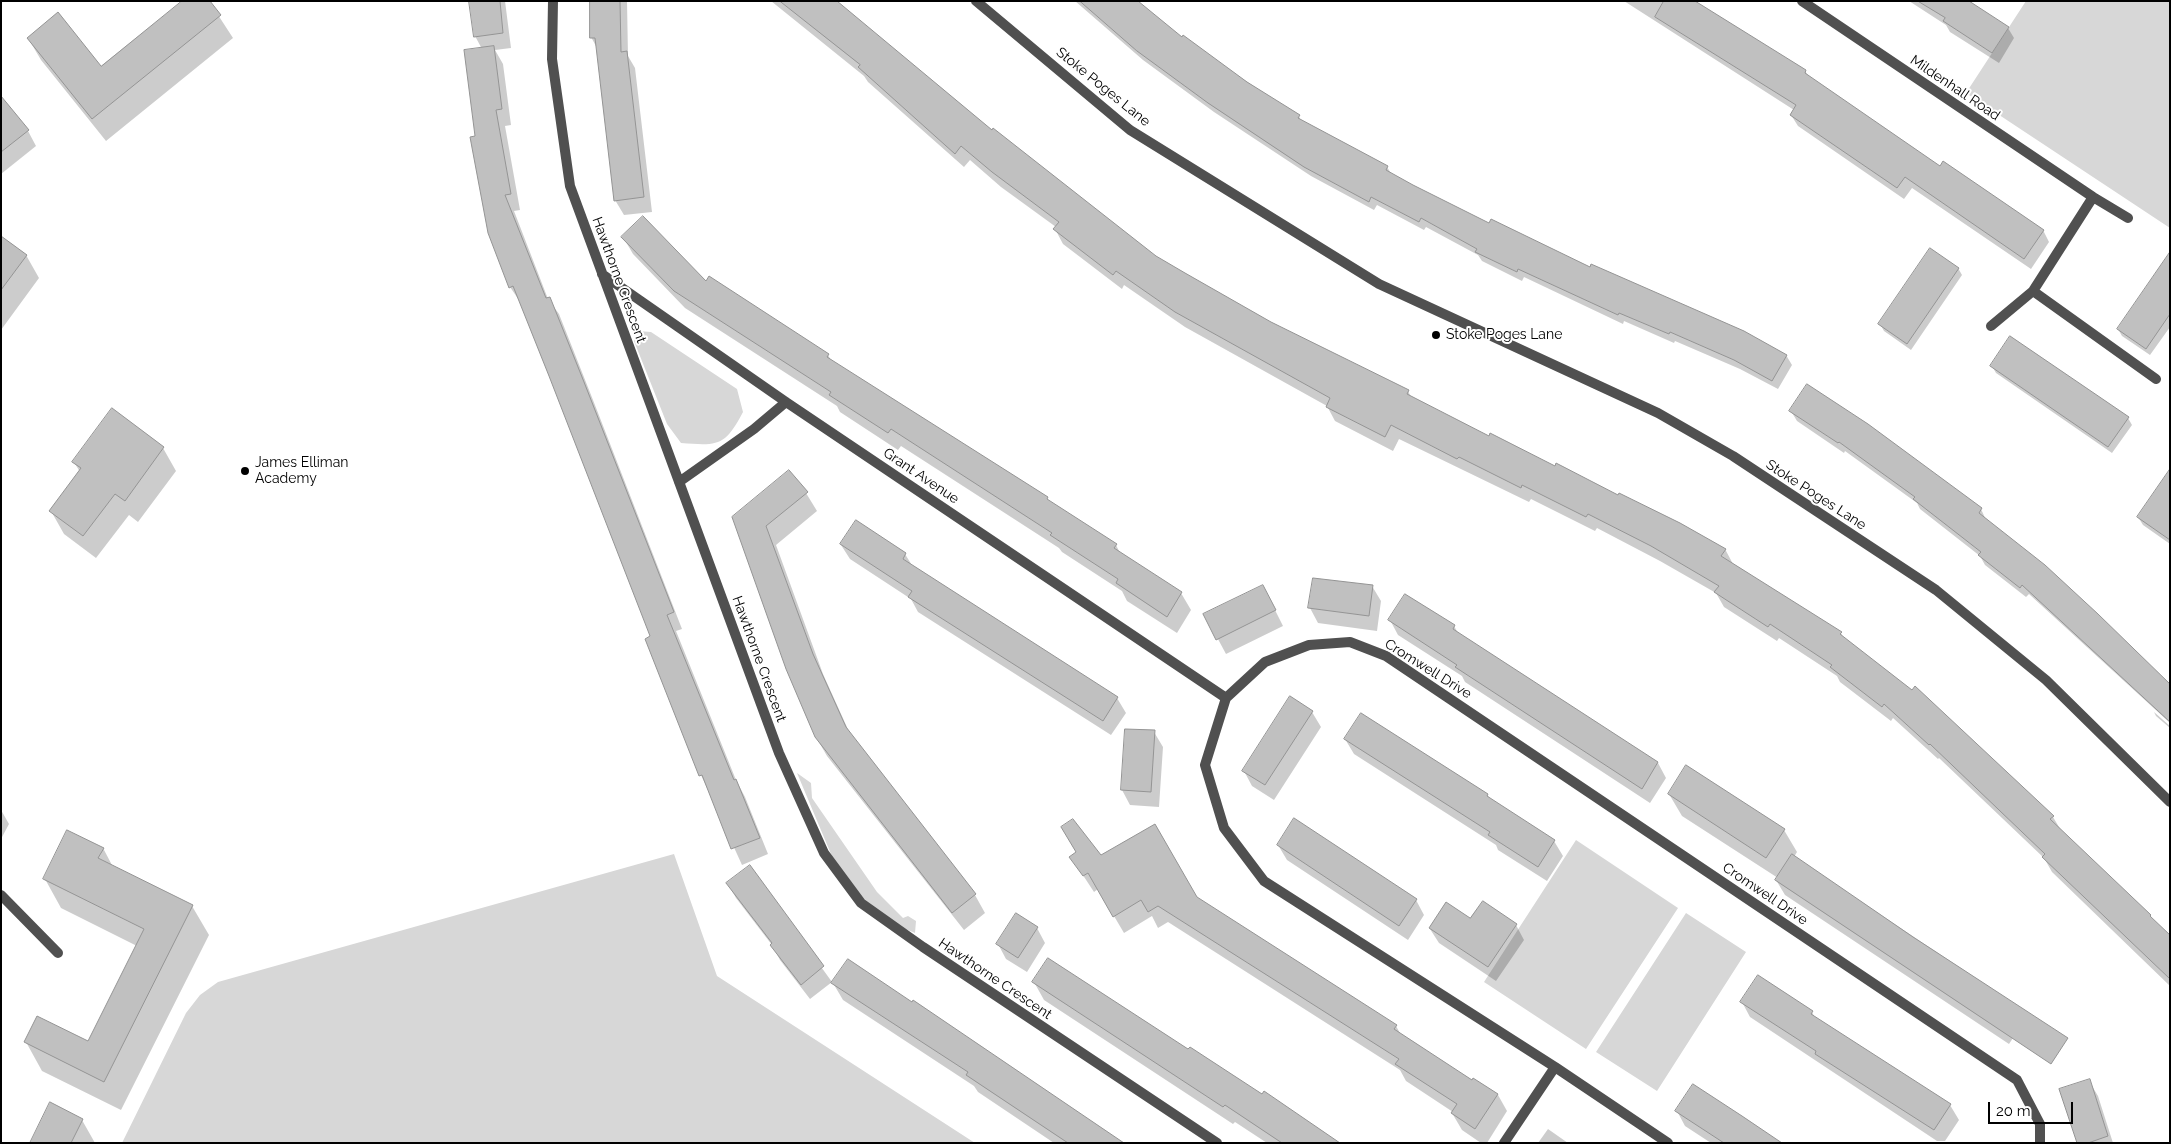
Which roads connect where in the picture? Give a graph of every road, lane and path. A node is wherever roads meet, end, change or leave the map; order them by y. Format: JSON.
{"nodes":[{"id":1,"x":553,"y":1,"type":"edge"},
{"id":2,"x":976,"y":1,"type":"edge"},
{"id":3,"x":1802,"y":1,"type":"edge"},
{"id":4,"x":2093,"y":197,"type":"junction"},
{"id":5,"x":2128,"y":218,"type":"dead end"},
{"id":6,"x":602,"y":274,"type":"junction"},
{"id":7,"x":2033,"y":291,"type":"junction"},
{"id":8,"x":1991,"y":326,"type":"dead end"},
{"id":9,"x":2156,"y":379,"type":"dead end"},
{"id":10,"x":786,"y":402,"type":"junction"},
{"id":11,"x":679,"y":482,"type":"junction"},
{"id":12,"x":1226,"y":698,"type":"junction"},
{"id":13,"x":2170,"y":802,"type":"edge"},
{"id":14,"x":1,"y":895,"type":"edge"},
{"id":15,"x":58,"y":953,"type":"dead end"},
{"id":16,"x":1555,"y":1067,"type":"junction"},
{"id":17,"x":1217,"y":1143,"type":"edge"},
{"id":18,"x":1504,"y":1143,"type":"edge"},
{"id":19,"x":1668,"y":1143,"type":"edge"},
{"id":20,"x":2040,"y":1143,"type":"edge"}],
"edges":[{"from":1,"to":6,"type":"street","name":"Hawthorne Crescent"},
{"from":2,"to":13,"type":"street","name":"Stoke Poges Lane"},
{"from":3,"to":4,"type":"street","name":"Mildenhall Road"},
{"from":4,"to":5,"type":"street","name":"Mildenhall Road"},
{"from":4,"to":7,"type":"street"},
{"from":6,"to":10,"type":"street","name":"Grant Avenue"},
{"from":6,"to":11,"type":"street","name":"Hawthorne Crescent"},
{"from":7,"to":8,"type":"street"},
{"from":7,"to":9,"type":"street"},
{"from":10,"to":11,"type":"street"},
{"from":10,"to":12,"type":"street","name":"Grant Avenue"},
{"from":11,"to":17,"type":"street","name":"Hawthorne Crescent"},
{"from":12,"to":16,"type":"street"},
{"from":12,"to":20,"type":"street","name":"Cromwell Drive"},
{"from":14,"to":15,"type":"street"},
{"from":16,"to":18,"type":"street"},
{"from":16,"to":19,"type":"street"}]}
